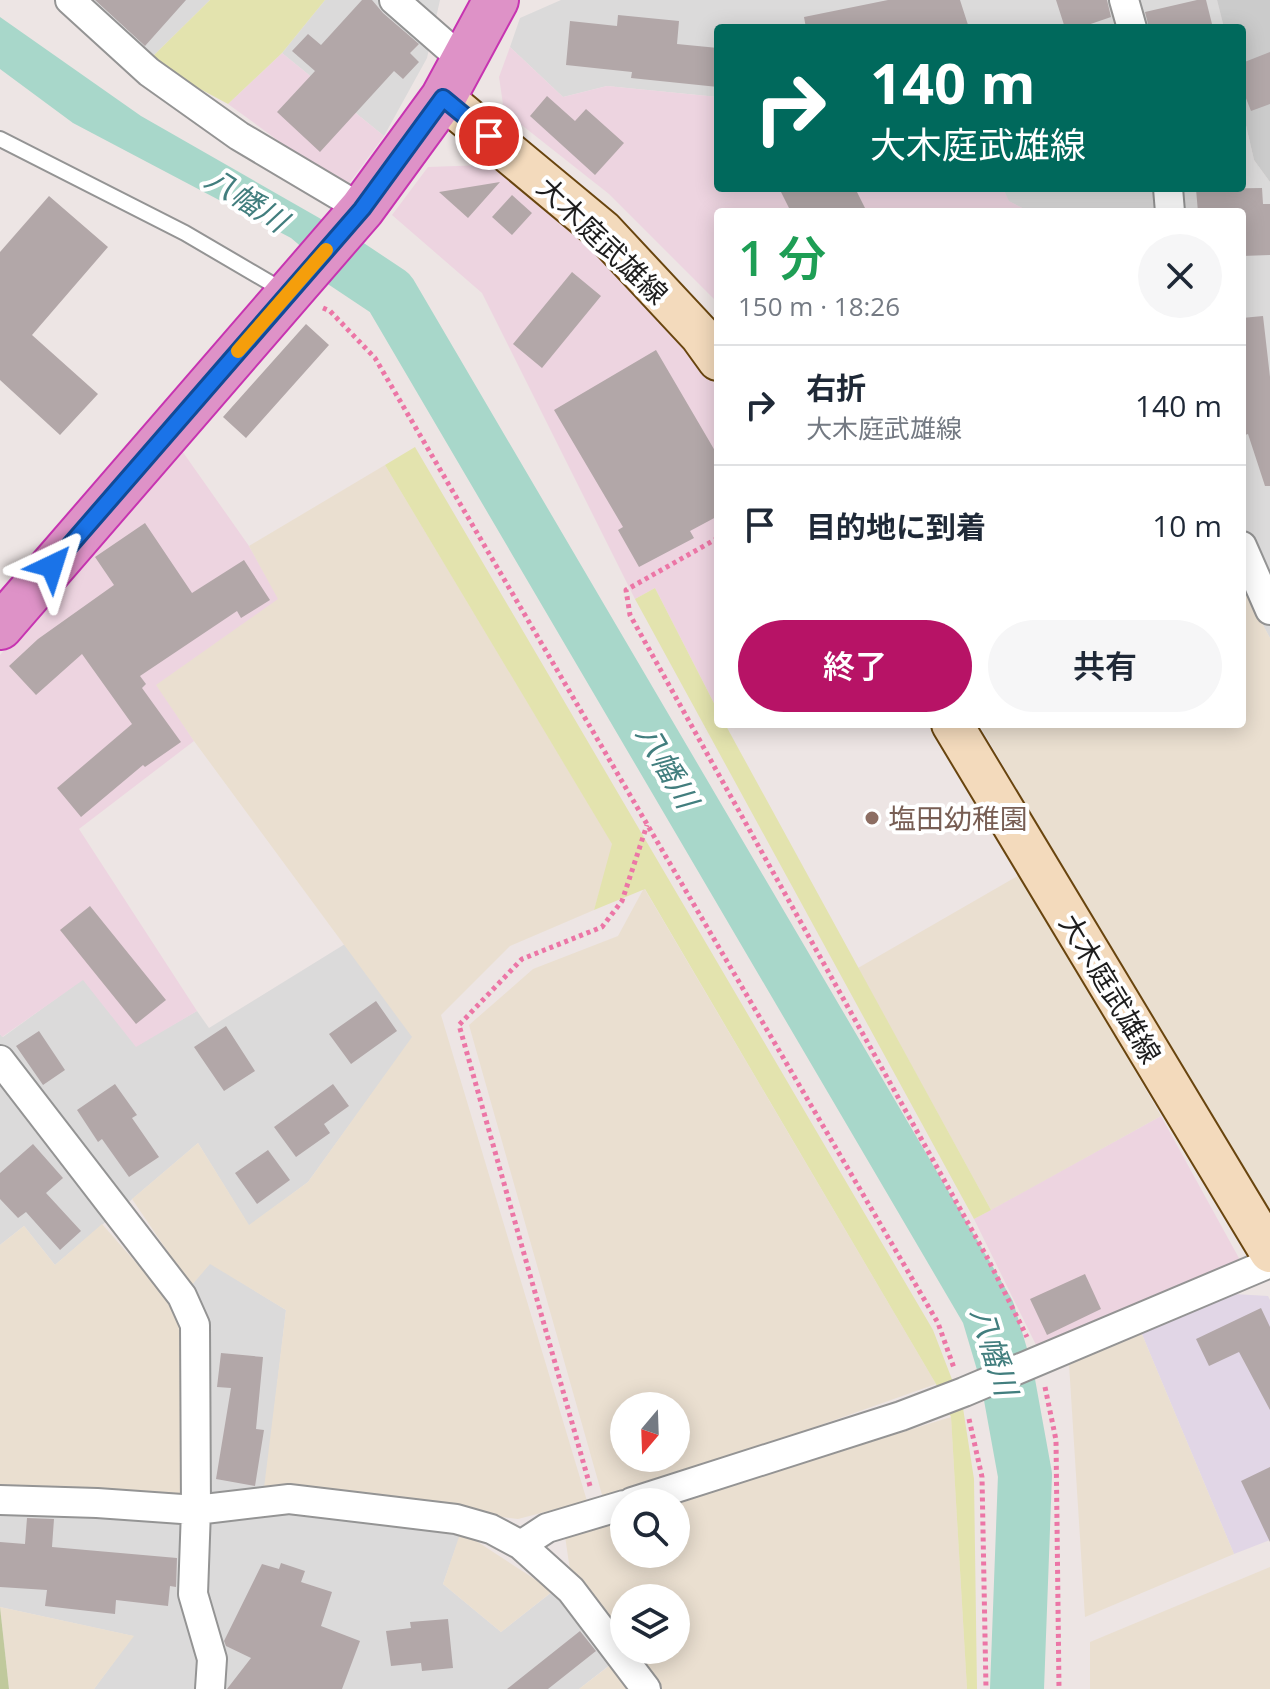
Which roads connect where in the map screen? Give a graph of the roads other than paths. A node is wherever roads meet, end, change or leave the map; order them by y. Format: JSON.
{"nodes":[{"id":1,"x":70,"y":0,"type":"edge"},
{"id":2,"x":394,"y":0,"type":"edge"},
{"id":3,"x":496,"y":0,"type":"edge"},
{"id":4,"x":1124,"y":0,"type":"edge"},
{"id":5,"x":1131,"y":24,"type":"edge"},
{"id":6,"x":454,"y":80,"type":"junction"},
{"id":7,"x":0,"y":139,"type":"edge"},
{"id":8,"x":362,"y":209,"type":"junction"},
{"id":9,"x":288,"y":293,"type":"junction"},
{"id":10,"x":714,"y":354,"type":"edge"},
{"id":11,"x":1246,"y":555,"type":"edge"},
{"id":12,"x":1270,"y":610,"type":"edge"},
{"id":13,"x":0,"y":627,"type":"edge"},
{"id":14,"x":954,"y":728,"type":"edge"},
{"id":15,"x":0,"y":1060,"type":"edge"},
{"id":16,"x":1270,"y":1252,"type":"edge"},
{"id":17,"x":1270,"y":1263,"type":"edge"},
{"id":18,"x":676,"y":1488,"type":"edge"},
{"id":19,"x":0,"y":1500,"type":"edge"},
{"id":20,"x":610,"y":1509,"type":"edge"},
{"id":21,"x":196,"y":1510,"type":"junction"},
{"id":22,"x":521,"y":1545,"type":"junction"},
{"id":23,"x":210,"y":1689,"type":"edge"},
{"id":24,"x":646,"y":1689,"type":"edge"}],
"edges":[{"from":1,"to":8,"type":"street"},
{"from":2,"to":6,"type":"street"},
{"from":3,"to":6,"type":"highway"},
{"from":4,"to":5,"type":"street"},
{"from":6,"to":8,"type":"highway"},
{"from":6,"to":10,"type":"main road","name":"大木庭武雄線"},
{"from":7,"to":9,"type":"lane"},
{"from":8,"to":9,"type":"highway"},
{"from":9,"to":13,"type":"highway"},
{"from":11,"to":12,"type":"street"},
{"from":14,"to":16,"type":"main road","name":"大木庭武雄線"},
{"from":15,"to":21,"type":"street"},
{"from":17,"to":18,"type":"street"},
{"from":19,"to":21,"type":"street"},
{"from":20,"to":22,"type":"street"},
{"from":21,"to":22,"type":"street"},
{"from":21,"to":23,"type":"street"},
{"from":22,"to":24,"type":"street"}]}
